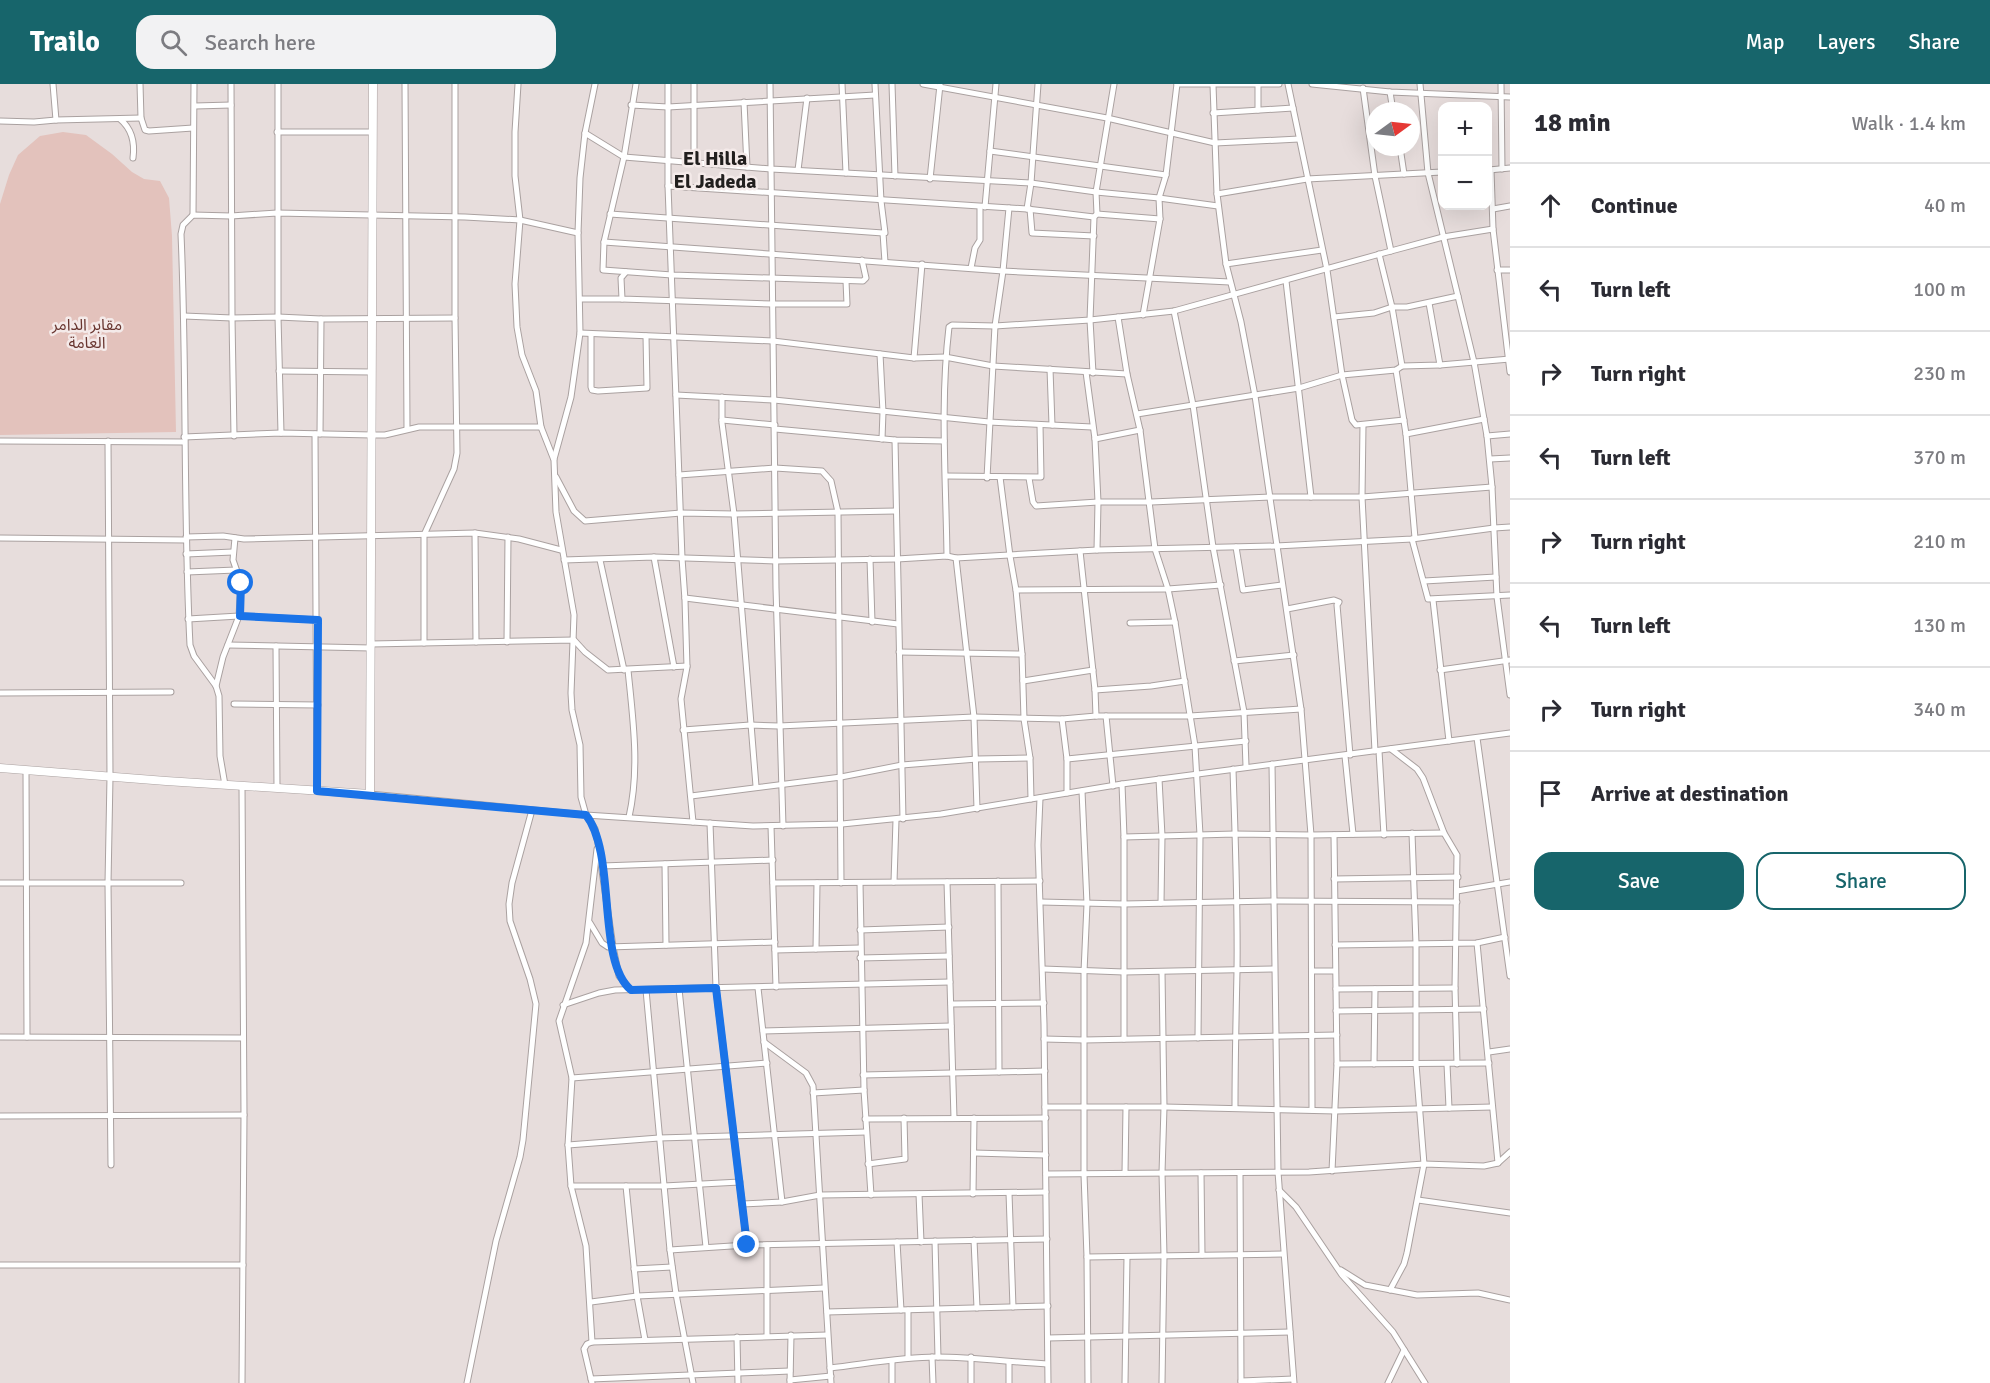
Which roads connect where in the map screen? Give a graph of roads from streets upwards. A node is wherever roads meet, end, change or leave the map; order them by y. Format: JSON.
{"nodes":[{"id":1,"x":53,"y":84,"type":"edge"},
{"id":2,"x":140,"y":84,"type":"edge"},
{"id":3,"x":194,"y":84,"type":"edge"},
{"id":4,"x":231,"y":84,"type":"edge"},
{"id":5,"x":278,"y":84,"type":"edge"},
{"id":6,"x":373,"y":84,"type":"edge"},
{"id":7,"x":405,"y":84,"type":"edge"},
{"id":8,"x":455,"y":84,"type":"edge"},
{"id":9,"x":518,"y":84,"type":"edge"},
{"id":10,"x":596,"y":84,"type":"edge"},
{"id":11,"x":636,"y":84,"type":"edge"},
{"id":12,"x":668,"y":84,"type":"edge"},
{"id":13,"x":694,"y":84,"type":"edge"},
{"id":14,"x":770,"y":84,"type":"edge"},
{"id":15,"x":842,"y":84,"type":"edge"},
{"id":16,"x":875,"y":84,"type":"edge"},
{"id":17,"x":892,"y":84,"type":"edge"},
{"id":18,"x":923,"y":84,"type":"edge"},
{"id":19,"x":996,"y":84,"type":"edge"},
{"id":20,"x":1038,"y":84,"type":"edge"},
{"id":21,"x":1114,"y":84,"type":"edge"},
{"id":22,"x":1177,"y":84,"type":"edge"},
{"id":23,"x":1279,"y":84,"type":"edge"},
{"id":24,"x":1288,"y":84,"type":"edge"},
{"id":25,"x":1312,"y":84,"type":"edge"},
{"id":26,"x":1420,"y":84,"type":"edge"},
{"id":27,"x":1501,"y":84,"type":"edge"},
{"id":28,"x":940,"y":85,"type":"edge"},
{"id":29,"x":1213,"y":85,"type":"edge"},
{"id":30,"x":1258,"y":85,"type":"edge"},
{"id":31,"x":1373,"y":87,"type":"edge"},
{"id":32,"x":1363,"y":88,"type":"junction"},
{"id":33,"x":1390,"y":92,"type":"junction"},
{"id":34,"x":1422,"y":94,"type":"junction"},
{"id":35,"x":875,"y":95,"type":"junction"},
{"id":36,"x":843,"y":96,"type":"junction"},
{"id":37,"x":1500,"y":96,"type":"junction"},
{"id":38,"x":1510,"y":97,"type":"edge"},
{"id":39,"x":807,"y":98,"type":"junction"},
{"id":40,"x":995,"y":98,"type":"junction"},
{"id":41,"x":770,"y":101,"type":"junction"},
{"id":42,"x":744,"y":102,"type":"junction"},
{"id":43,"x":1392,"y":102,"type":"edge"},
{"id":44,"x":231,"y":105,"type":"junction"},
{"id":45,"x":631,"y":105,"type":"junction"},
{"id":46,"x":1035,"y":105,"type":"junction"},
{"id":47,"x":195,"y":106,"type":"junction"},
{"id":48,"x":695,"y":106,"type":"junction"},
{"id":49,"x":668,"y":108,"type":"junction"},
{"id":50,"x":1293,"y":108,"type":"junction"},
{"id":51,"x":1258,"y":110,"type":"junction"},
{"id":52,"x":1214,"y":113,"type":"junction"},
{"id":53,"x":141,"y":118,"type":"junction"},
{"id":54,"x":1107,"y":118,"type":"junction"},
{"id":55,"x":120,"y":119,"type":"junction"},
{"id":56,"x":0,"y":120,"type":"edge"},
{"id":57,"x":56,"y":120,"type":"junction"},
{"id":58,"x":193,"y":128,"type":"junction"},
{"id":59,"x":278,"y":132,"type":"junction"},
{"id":60,"x":372,"y":132,"type":"junction"},
{"id":61,"x":1170,"y":132,"type":"junction"},
{"id":62,"x":585,"y":133,"type":"junction"},
{"id":63,"x":1299,"y":139,"type":"junction"},
{"id":64,"x":1215,"y":144,"type":"junction"},
{"id":65,"x":990,"y":151,"type":"junction"},
{"id":66,"x":1033,"y":156,"type":"junction"},
{"id":67,"x":1401,"y":156,"type":"edge"},
{"id":68,"x":624,"y":157,"type":"junction"},
{"id":69,"x":133,"y":158,"type":"dead end"},
{"id":70,"x":668,"y":161,"type":"junction"},
{"id":71,"x":694,"y":162,"type":"junction"},
{"id":72,"x":1101,"y":165,"type":"junction"},
{"id":73,"x":747,"y":166,"type":"junction"},
{"id":74,"x":1510,"y":168,"type":"edge"},
{"id":75,"x":771,"y":169,"type":"junction"},
{"id":76,"x":1502,"y":169,"type":"junction"},
{"id":77,"x":798,"y":170,"type":"junction"},
{"id":78,"x":1492,"y":170,"type":"edge"},
{"id":79,"x":1438,"y":172,"type":"edge"},
{"id":80,"x":846,"y":173,"type":"junction"},
{"id":81,"x":1428,"y":173,"type":"junction"},
{"id":82,"x":879,"y":174,"type":"junction"},
{"id":83,"x":1404,"y":174,"type":"junction"},
{"id":84,"x":1166,"y":175,"type":"junction"},
{"id":85,"x":895,"y":176,"type":"junction"},
{"id":86,"x":1375,"y":176,"type":"junction"},
{"id":87,"x":930,"y":179,"type":"junction"},
{"id":88,"x":1307,"y":179,"type":"junction"},
{"id":89,"x":986,"y":181,"type":"junction"},
{"id":90,"x":1031,"y":183,"type":"junction"},
{"id":91,"x":668,"y":186,"type":"junction"},
{"id":92,"x":1096,"y":192,"type":"junction"},
{"id":93,"x":771,"y":193,"type":"junction"},
{"id":94,"x":1217,"y":194,"type":"junction"},
{"id":95,"x":1159,"y":198,"type":"junction"},
{"id":96,"x":1492,"y":199,"type":"edge"},
{"id":97,"x":881,"y":201,"type":"junction"},
{"id":98,"x":1218,"y":206,"type":"junction"},
{"id":99,"x":1510,"y":206,"type":"edge"},
{"id":100,"x":982,"y":207,"type":"junction"},
{"id":101,"x":1009,"y":208,"type":"junction"},
{"id":102,"x":1029,"y":209,"type":"junction"},
{"id":103,"x":1493,"y":209,"type":"junction"},
{"id":104,"x":277,"y":213,"type":"junction"},
{"id":105,"x":610,"y":214,"type":"junction"},
{"id":106,"x":193,"y":215,"type":"junction"},
{"id":107,"x":372,"y":215,"type":"junction"},
{"id":108,"x":406,"y":215,"type":"junction"},
{"id":109,"x":1095,"y":215,"type":"junction"},
{"id":110,"x":231,"y":216,"type":"junction"},
{"id":111,"x":456,"y":216,"type":"junction"},
{"id":112,"x":1160,"y":219,"type":"junction"},
{"id":113,"x":520,"y":220,"type":"junction"},
{"id":114,"x":670,"y":220,"type":"junction"},
{"id":115,"x":771,"y":226,"type":"junction"},
{"id":116,"x":1493,"y":229,"type":"junction"},
{"id":117,"x":578,"y":233,"type":"junction"},
{"id":118,"x":883,"y":233,"type":"junction"},
{"id":119,"x":1094,"y":236,"type":"junction"},
{"id":120,"x":1443,"y":237,"type":"junction"},
{"id":121,"x":604,"y":242,"type":"junction"},
{"id":122,"x":671,"y":248,"type":"junction"},
{"id":123,"x":1322,"y":250,"type":"junction"},
{"id":124,"x":1391,"y":251,"type":"junction"},
{"id":125,"x":772,"y":253,"type":"junction"},
{"id":126,"x":1379,"y":254,"type":"junction"},
{"id":127,"x":862,"y":260,"type":"junction"},
{"id":128,"x":885,"y":262,"type":"junction"},
{"id":129,"x":922,"y":264,"type":"junction"},
{"id":130,"x":1226,"y":264,"type":"junction"},
{"id":131,"x":971,"y":268,"type":"junction"},
{"id":132,"x":1327,"y":270,"type":"junction"},
{"id":133,"x":1497,"y":270,"type":"junction"},
{"id":134,"x":1510,"y":270,"type":"edge"},
{"id":135,"x":1003,"y":271,"type":"junction"},
{"id":136,"x":626,"y":272,"type":"junction"},
{"id":137,"x":1092,"y":274,"type":"junction"},
{"id":138,"x":672,"y":275,"type":"junction"},
{"id":139,"x":773,"y":279,"type":"junction"},
{"id":140,"x":1148,"y":279,"type":"junction"},
{"id":141,"x":846,"y":281,"type":"junction"},
{"id":142,"x":1286,"y":281,"type":"junction"},
{"id":143,"x":1230,"y":282,"type":"junction"},
{"id":144,"x":1234,"y":294,"type":"junction"},
{"id":145,"x":1458,"y":296,"type":"junction"},
{"id":146,"x":580,"y":299,"type":"junction"},
{"id":147,"x":622,"y":299,"type":"junction"},
{"id":148,"x":673,"y":300,"type":"junction"},
{"id":149,"x":1428,"y":303,"type":"junction"},
{"id":150,"x":772,"y":304,"type":"junction"},
{"id":151,"x":1392,"y":307,"type":"junction"},
{"id":152,"x":1174,"y":311,"type":"junction"},
{"id":153,"x":1143,"y":315,"type":"junction"},
{"id":154,"x":184,"y":316,"type":"junction"},
{"id":155,"x":278,"y":316,"type":"junction"},
{"id":156,"x":1118,"y":317,"type":"junction"},
{"id":157,"x":1334,"y":317,"type":"junction"},
{"id":158,"x":232,"y":318,"type":"junction"},
{"id":159,"x":405,"y":318,"type":"junction"},
{"id":160,"x":455,"y":318,"type":"junction"},
{"id":161,"x":321,"y":319,"type":"junction"},
{"id":162,"x":372,"y":319,"type":"junction"},
{"id":163,"x":1090,"y":320,"type":"junction"},
{"id":164,"x":995,"y":327,"type":"junction"},
{"id":165,"x":580,"y":333,"type":"junction"},
{"id":166,"x":591,"y":334,"type":"junction"},
{"id":167,"x":646,"y":336,"type":"junction"},
{"id":168,"x":675,"y":337,"type":"junction"},
{"id":169,"x":773,"y":341,"type":"junction"},
{"id":170,"x":880,"y":354,"type":"junction"},
{"id":171,"x":945,"y":357,"type":"junction"},
{"id":172,"x":914,"y":358,"type":"junction"},
{"id":173,"x":1509,"y":359,"type":"edge"},
{"id":174,"x":1474,"y":362,"type":"junction"},
{"id":175,"x":1440,"y":365,"type":"junction"},
{"id":176,"x":993,"y":366,"type":"junction"},
{"id":177,"x":1402,"y":366,"type":"junction"},
{"id":178,"x":1050,"y":369,"type":"junction"},
{"id":179,"x":1396,"y":370,"type":"junction"},
{"id":180,"x":279,"y":371,"type":"junction"},
{"id":181,"x":372,"y":372,"type":"junction"},
{"id":182,"x":1086,"y":372,"type":"junction"},
{"id":183,"x":1510,"y":372,"type":"edge"},
{"id":184,"x":320,"y":373,"type":"junction"},
{"id":185,"x":1093,"y":373,"type":"junction"},
{"id":186,"x":1127,"y":374,"type":"junction"},
{"id":187,"x":1342,"y":375,"type":"junction"},
{"id":188,"x":1299,"y":388,"type":"junction"},
{"id":189,"x":676,"y":395,"type":"junction"},
{"id":190,"x":1255,"y":396,"type":"junction"},
{"id":191,"x":722,"y":397,"type":"junction"},
{"id":192,"x":774,"y":400,"type":"junction"},
{"id":193,"x":1192,"y":405,"type":"junction"},
{"id":194,"x":883,"y":412,"type":"junction"},
{"id":195,"x":1137,"y":414,"type":"junction"},
{"id":196,"x":945,"y":416,"type":"junction"},
{"id":197,"x":1484,"y":419,"type":"junction"},
{"id":198,"x":722,"y":420,"type":"junction"},
{"id":199,"x":1404,"y":420,"type":"junction"},
{"id":200,"x":989,"y":422,"type":"junction"},
{"id":201,"x":1040,"y":425,"type":"junction"},
{"id":202,"x":1052,"y":425,"type":"junction"},
{"id":203,"x":1363,"y":425,"type":"junction"},
{"id":204,"x":456,"y":426,"type":"junction"},
{"id":205,"x":541,"y":427,"type":"junction"},
{"id":206,"x":775,"y":427,"type":"junction"},
{"id":207,"x":1092,"y":427,"type":"junction"},
{"id":208,"x":407,"y":428,"type":"junction"},
{"id":209,"x":1140,"y":430,"type":"junction"},
{"id":210,"x":281,"y":433,"type":"junction"},
{"id":211,"x":318,"y":434,"type":"junction"},
{"id":212,"x":1406,"y":434,"type":"junction"},
{"id":213,"x":1510,"y":434,"type":"edge"},
{"id":214,"x":372,"y":435,"type":"junction"},
{"id":215,"x":234,"y":436,"type":"junction"},
{"id":216,"x":1487,"y":436,"type":"junction"},
{"id":217,"x":184,"y":439,"type":"junction"},
{"id":218,"x":882,"y":439,"type":"junction"},
{"id":219,"x":895,"y":440,"type":"junction"},
{"id":220,"x":1095,"y":440,"type":"junction"},
{"id":221,"x":0,"y":441,"type":"edge"},
{"id":222,"x":108,"y":441,"type":"junction"},
{"id":223,"x":944,"y":441,"type":"junction"},
{"id":224,"x":1510,"y":458,"type":"edge"},
{"id":225,"x":1490,"y":459,"type":"junction"},
{"id":226,"x":554,"y":460,"type":"junction"},
{"id":227,"x":775,"y":468,"type":"junction"},
{"id":228,"x":729,"y":470,"type":"junction"},
{"id":229,"x":555,"y":475,"type":"junction"},
{"id":230,"x":679,"y":475,"type":"junction"},
{"id":231,"x":946,"y":476,"type":"junction"},
{"id":232,"x":1000,"y":477,"type":"junction"},
{"id":233,"x":987,"y":478,"type":"junction"},
{"id":234,"x":1029,"y":478,"type":"junction"},
{"id":235,"x":1492,"y":487,"type":"junction"},
{"id":236,"x":1412,"y":494,"type":"junction"},
{"id":237,"x":1271,"y":497,"type":"junction"},
{"id":238,"x":1311,"y":497,"type":"junction"},
{"id":239,"x":1362,"y":497,"type":"junction"},
{"id":240,"x":1207,"y":501,"type":"junction"},
{"id":241,"x":1098,"y":502,"type":"junction"},
{"id":242,"x":1151,"y":502,"type":"junction"},
{"id":243,"x":896,"y":511,"type":"junction"},
{"id":244,"x":838,"y":512,"type":"junction"},
{"id":245,"x":681,"y":513,"type":"junction"},
{"id":246,"x":776,"y":513,"type":"junction"},
{"id":247,"x":734,"y":514,"type":"junction"},
{"id":248,"x":1510,"y":527,"type":"edge"},
{"id":249,"x":1494,"y":528,"type":"junction"},
{"id":250,"x":475,"y":533,"type":"junction"},
{"id":251,"x":424,"y":535,"type":"junction"},
{"id":252,"x":372,"y":536,"type":"junction"},
{"id":253,"x":316,"y":537,"type":"junction"},
{"id":254,"x":508,"y":537,"type":"junction"},
{"id":255,"x":0,"y":538,"type":"edge"},
{"id":256,"x":186,"y":538,"type":"junction"},
{"id":257,"x":235,"y":538,"type":"junction"},
{"id":258,"x":1413,"y":538,"type":"junction"},
{"id":259,"x":108,"y":540,"type":"junction"},
{"id":260,"x":1365,"y":541,"type":"junction"},
{"id":261,"x":1276,"y":546,"type":"junction"},
{"id":262,"x":1213,"y":547,"type":"junction"},
{"id":263,"x":1236,"y":547,"type":"junction"},
{"id":264,"x":561,"y":549,"type":"junction"},
{"id":265,"x":1155,"y":549,"type":"junction"},
{"id":266,"x":1097,"y":550,"type":"junction"},
{"id":267,"x":1080,"y":551,"type":"junction"},
{"id":268,"x":233,"y":552,"type":"junction"},
{"id":269,"x":186,"y":554,"type":"junction"},
{"id":270,"x":947,"y":556,"type":"junction"},
{"id":271,"x":1010,"y":556,"type":"junction"},
{"id":272,"x":654,"y":557,"type":"junction"},
{"id":273,"x":682,"y":558,"type":"junction"},
{"id":274,"x":956,"y":558,"type":"junction"},
{"id":275,"x":870,"y":559,"type":"junction"},
{"id":276,"x":897,"y":559,"type":"junction"},
{"id":277,"x":564,"y":560,"type":"junction"},
{"id":278,"x":600,"y":560,"type":"junction"},
{"id":279,"x":738,"y":560,"type":"junction"},
{"id":280,"x":838,"y":560,"type":"junction"},
{"id":281,"x":776,"y":561,"type":"junction"},
{"id":282,"x":236,"y":570,"type":"junction"},
{"id":283,"x":187,"y":572,"type":"junction"},
{"id":284,"x":1496,"y":577,"type":"junction"},
{"id":285,"x":1424,"y":581,"type":"junction"},
{"id":286,"x":1221,"y":585,"type":"junction"},
{"id":287,"x":1282,"y":585,"type":"junction"},
{"id":288,"x":1086,"y":588,"type":"junction"},
{"id":289,"x":1168,"y":589,"type":"junction"},
{"id":290,"x":1016,"y":590,"type":"junction"},
{"id":291,"x":1510,"y":595,"type":"edge"},
{"id":292,"x":1497,"y":597,"type":"junction"},
{"id":293,"x":685,"y":598,"type":"junction"},
{"id":294,"x":1433,"y":600,"type":"junction"},
{"id":295,"x":742,"y":604,"type":"junction"},
{"id":296,"x":777,"y":609,"type":"junction"},
{"id":297,"x":1287,"y":609,"type":"junction"},
{"id":298,"x":240,"y":616,"type":"junction"},
{"id":299,"x":839,"y":618,"type":"junction"},
{"id":300,"x":188,"y":619,"type":"junction"},
{"id":301,"x":318,"y":620,"type":"junction"},
{"id":302,"x":872,"y":622,"type":"junction"},
{"id":303,"x":1175,"y":622,"type":"junction"},
{"id":304,"x":1130,"y":623,"type":"dead end"},
{"id":305,"x":898,"y":624,"type":"junction"},
{"id":306,"x":574,"y":640,"type":"junction"},
{"id":307,"x":476,"y":642,"type":"junction"},
{"id":308,"x":507,"y":642,"type":"junction"},
{"id":309,"x":424,"y":643,"type":"junction"},
{"id":310,"x":228,"y":645,"type":"junction"},
{"id":311,"x":276,"y":646,"type":"junction"},
{"id":312,"x":318,"y":646,"type":"junction"},
{"id":313,"x":371,"y":646,"type":"junction"},
{"id":314,"x":899,"y":652,"type":"junction"},
{"id":315,"x":967,"y":654,"type":"junction"},
{"id":316,"x":1022,"y":654,"type":"junction"},
{"id":317,"x":1294,"y":655,"type":"junction"},
{"id":318,"x":1507,"y":660,"type":"edge"},
{"id":319,"x":1234,"y":662,"type":"junction"},
{"id":320,"x":687,"y":666,"type":"junction"},
{"id":321,"x":674,"y":667,"type":"junction"},
{"id":322,"x":626,"y":670,"type":"junction"},
{"id":323,"x":1093,"y":670,"type":"junction"},
{"id":324,"x":1440,"y":670,"type":"junction"},
{"id":325,"x":1023,"y":681,"type":"junction"},
{"id":326,"x":1185,"y":681,"type":"junction"},
{"id":327,"x":216,"y":686,"type":"junction"},
{"id":328,"x":1095,"y":690,"type":"junction"},
{"id":329,"x":110,"y":692,"type":"junction"},
{"id":330,"x":171,"y":692,"type":"dead end"},
{"id":331,"x":0,"y":693,"type":"edge"},
{"id":332,"x":1510,"y":695,"type":"edge"},
{"id":333,"x":234,"y":704,"type":"dead end"},
{"id":334,"x":276,"y":705,"type":"junction"},
{"id":335,"x":318,"y":705,"type":"junction"},
{"id":336,"x":1301,"y":709,"type":"junction"},
{"id":337,"x":1244,"y":712,"type":"junction"},
{"id":338,"x":1095,"y":716,"type":"junction"},
{"id":339,"x":1106,"y":716,"type":"junction"},
{"id":340,"x":1190,"y":716,"type":"junction"},
{"id":341,"x":974,"y":717,"type":"junction"},
{"id":342,"x":1023,"y":719,"type":"junction"},
{"id":343,"x":1062,"y":719,"type":"junction"},
{"id":344,"x":901,"y":720,"type":"junction"},
{"id":345,"x":839,"y":724,"type":"junction"},
{"id":346,"x":750,"y":725,"type":"junction"},
{"id":347,"x":779,"y":726,"type":"junction"},
{"id":348,"x":683,"y":730,"type":"junction"},
{"id":349,"x":1510,"y":733,"type":"edge"},
{"id":350,"x":1477,"y":738,"type":"junction"},
{"id":351,"x":1246,"y":741,"type":"junction"},
{"id":352,"x":1449,"y":741,"type":"junction"},
{"id":353,"x":1195,"y":746,"type":"junction"},
{"id":354,"x":1391,"y":749,"type":"junction"},
{"id":355,"x":1377,"y":751,"type":"junction"},
{"id":356,"x":1111,"y":755,"type":"junction"},
{"id":357,"x":1347,"y":755,"type":"junction"},
{"id":358,"x":1029,"y":758,"type":"junction"},
{"id":359,"x":977,"y":759,"type":"junction"},
{"id":360,"x":1067,"y":759,"type":"junction"},
{"id":361,"x":1304,"y":761,"type":"junction"},
{"id":362,"x":1272,"y":764,"type":"junction"},
{"id":363,"x":902,"y":765,"type":"junction"},
{"id":364,"x":1246,"y":766,"type":"junction"},
{"id":365,"x":0,"y":768,"type":"edge"},
{"id":366,"x":1233,"y":769,"type":"junction"},
{"id":367,"x":26,"y":770,"type":"junction"},
{"id":368,"x":1196,"y":774,"type":"junction"},
{"id":369,"x":110,"y":777,"type":"junction"},
{"id":370,"x":841,"y":777,"type":"junction"},
{"id":371,"x":1159,"y":779,"type":"junction"},
{"id":372,"x":781,"y":784,"type":"junction"},
{"id":373,"x":1122,"y":784,"type":"junction"},
{"id":374,"x":225,"y":785,"type":"junction"},
{"id":375,"x":242,"y":786,"type":"junction"},
{"id":376,"x":756,"y":786,"type":"junction"},
{"id":377,"x":1113,"y":786,"type":"junction"},
{"id":378,"x":277,"y":789,"type":"junction"},
{"id":379,"x":317,"y":791,"type":"junction"},
{"id":380,"x":1082,"y":791,"type":"junction"},
{"id":381,"x":1067,"y":793,"type":"junction"},
{"id":382,"x":370,"y":794,"type":"junction"},
{"id":383,"x":691,"y":795,"type":"junction"},
{"id":384,"x":1040,"y":798,"type":"junction"},
{"id":385,"x":1031,"y":799,"type":"junction"},
{"id":386,"x":977,"y":809,"type":"junction"},
{"id":387,"x":532,"y":810,"type":"junction"},
{"id":388,"x":586,"y":815,"type":"junction"},
{"id":389,"x":629,"y":817,"type":"junction"},
{"id":390,"x":899,"y":819,"type":"junction"},
{"id":391,"x":693,"y":822,"type":"junction"},
{"id":392,"x":710,"y":823,"type":"junction"},
{"id":393,"x":842,"y":824,"type":"junction"},
{"id":394,"x":771,"y":826,"type":"junction"},
{"id":395,"x":783,"y":826,"type":"junction"},
{"id":396,"x":1412,"y":833,"type":"junction"},
{"id":397,"x":1444,"y":833,"type":"junction"},
{"id":398,"x":1200,"y":834,"type":"junction"},
{"id":399,"x":1235,"y":834,"type":"junction"},
{"id":400,"x":1353,"y":834,"type":"junction"},
{"id":401,"x":1273,"y":835,"type":"junction"},
{"id":402,"x":1311,"y":835,"type":"junction"},
{"id":403,"x":1334,"y":835,"type":"junction"},
{"id":404,"x":1384,"y":835,"type":"junction"},
{"id":405,"x":1162,"y":836,"type":"junction"},
{"id":406,"x":1124,"y":837,"type":"junction"},
{"id":407,"x":598,"y":843,"type":"junction"},
{"id":408,"x":773,"y":860,"type":"junction"},
{"id":409,"x":665,"y":864,"type":"junction"},
{"id":410,"x":711,"y":864,"type":"junction"},
{"id":411,"x":602,"y":867,"type":"junction"},
{"id":412,"x":1458,"y":877,"type":"junction"},
{"id":413,"x":1414,"y":878,"type":"junction"},
{"id":414,"x":1334,"y":879,"type":"junction"},
{"id":415,"x":998,"y":881,"type":"junction"},
{"id":416,"x":1040,"y":881,"type":"junction"},
{"id":417,"x":894,"y":882,"type":"junction"},
{"id":418,"x":947,"y":882,"type":"junction"},
{"id":419,"x":1510,"y":882,"type":"edge"},
{"id":420,"x":0,"y":883,"type":"edge"},
{"id":421,"x":27,"y":883,"type":"junction"},
{"id":422,"x":108,"y":883,"type":"junction"},
{"id":423,"x":181,"y":883,"type":"dead end"},
{"id":424,"x":773,"y":883,"type":"junction"},
{"id":425,"x":817,"y":883,"type":"junction"},
{"id":426,"x":841,"y":883,"type":"junction"},
{"id":427,"x":860,"y":883,"type":"junction"},
{"id":428,"x":1498,"y":884,"type":"junction"},
{"id":429,"x":1457,"y":891,"type":"junction"},
{"id":430,"x":1275,"y":901,"type":"junction"},
{"id":431,"x":1237,"y":902,"type":"junction"},
{"id":432,"x":1312,"y":902,"type":"junction"},
{"id":433,"x":1415,"y":902,"type":"junction"},
{"id":434,"x":1457,"y":902,"type":"junction"},
{"id":435,"x":1041,"y":903,"type":"junction"},
{"id":436,"x":1161,"y":903,"type":"junction"},
{"id":437,"x":1199,"y":903,"type":"junction"},
{"id":438,"x":1334,"y":903,"type":"junction"},
{"id":439,"x":1087,"y":904,"type":"junction"},
{"id":440,"x":1124,"y":904,"type":"junction"},
{"id":441,"x":589,"y":922,"type":"junction"},
{"id":442,"x":949,"y":927,"type":"junction"},
{"id":443,"x":860,"y":930,"type":"junction"},
{"id":444,"x":1505,"y":937,"type":"junction"},
{"id":445,"x":775,"y":942,"type":"junction"},
{"id":446,"x":1456,"y":943,"type":"junction"},
{"id":447,"x":1477,"y":943,"type":"junction"},
{"id":448,"x":714,"y":944,"type":"junction"},
{"id":449,"x":1416,"y":944,"type":"junction"},
{"id":450,"x":666,"y":945,"type":"junction"},
{"id":451,"x":1335,"y":945,"type":"junction"},
{"id":452,"x":613,"y":947,"type":"junction"},
{"id":453,"x":860,"y":948,"type":"junction"},
{"id":454,"x":816,"y":949,"type":"junction"},
{"id":455,"x":775,"y":950,"type":"junction"},
{"id":456,"x":949,"y":956,"type":"junction"},
{"id":457,"x":860,"y":958,"type":"junction"},
{"id":458,"x":1510,"y":968,"type":"edge"},
{"id":459,"x":1043,"y":969,"type":"junction"},
{"id":460,"x":1274,"y":969,"type":"junction"},
{"id":461,"x":1237,"y":970,"type":"junction"},
{"id":462,"x":1199,"y":971,"type":"junction"},
{"id":463,"x":1312,"y":971,"type":"junction"},
{"id":464,"x":1335,"y":971,"type":"junction"},
{"id":465,"x":1084,"y":972,"type":"junction"},
{"id":466,"x":1124,"y":972,"type":"junction"},
{"id":467,"x":1162,"y":972,"type":"junction"},
{"id":468,"x":1510,"y":976,"type":"edge"},
{"id":469,"x":950,"y":981,"type":"junction"},
{"id":470,"x":861,"y":985,"type":"junction"},
{"id":471,"x":776,"y":987,"type":"junction"},
{"id":472,"x":716,"y":988,"type":"junction"},
{"id":473,"x":758,"y":988,"type":"junction"},
{"id":474,"x":1455,"y":988,"type":"junction"},
{"id":475,"x":679,"y":989,"type":"junction"},
{"id":476,"x":1336,"y":989,"type":"junction"},
{"id":477,"x":1375,"y":989,"type":"junction"},
{"id":478,"x":1416,"y":989,"type":"junction"},
{"id":479,"x":631,"y":990,"type":"junction"},
{"id":480,"x":646,"y":990,"type":"junction"},
{"id":481,"x":1044,"y":1003,"type":"junction"},
{"id":482,"x":951,"y":1004,"type":"junction"},
{"id":483,"x":998,"y":1004,"type":"junction"},
{"id":484,"x":563,"y":1005,"type":"junction"},
{"id":485,"x":1484,"y":1009,"type":"junction"},
{"id":486,"x":1336,"y":1011,"type":"junction"},
{"id":487,"x":1416,"y":1011,"type":"junction"},
{"id":488,"x":1455,"y":1011,"type":"junction"},
{"id":489,"x":1375,"y":1012,"type":"junction"},
{"id":490,"x":951,"y":1026,"type":"junction"},
{"id":491,"x":862,"y":1030,"type":"junction"},
{"id":492,"x":763,"y":1031,"type":"junction"},
{"id":493,"x":1313,"y":1035,"type":"junction"},
{"id":494,"x":1336,"y":1035,"type":"junction"},
{"id":495,"x":1275,"y":1036,"type":"junction"},
{"id":496,"x":0,"y":1037,"type":"edge"},
{"id":497,"x":27,"y":1037,"type":"junction"},
{"id":498,"x":1234,"y":1037,"type":"junction"},
{"id":499,"x":243,"y":1038,"type":"junction"},
{"id":500,"x":1163,"y":1038,"type":"junction"},
{"id":501,"x":1198,"y":1038,"type":"junction"},
{"id":502,"x":110,"y":1039,"type":"junction"},
{"id":503,"x":1044,"y":1039,"type":"junction"},
{"id":504,"x":1124,"y":1039,"type":"junction"},
{"id":505,"x":1084,"y":1040,"type":"junction"},
{"id":506,"x":764,"y":1042,"type":"junction"},
{"id":507,"x":1510,"y":1049,"type":"edge"},
{"id":508,"x":1489,"y":1052,"type":"junction"},
{"id":509,"x":766,"y":1063,"type":"junction"},
{"id":510,"x":1337,"y":1064,"type":"junction"},
{"id":511,"x":1374,"y":1064,"type":"junction"},
{"id":512,"x":1416,"y":1064,"type":"junction"},
{"id":513,"x":1447,"y":1064,"type":"junction"},
{"id":514,"x":1457,"y":1064,"type":"junction"},
{"id":515,"x":1489,"y":1064,"type":"junction"},
{"id":516,"x":725,"y":1066,"type":"junction"},
{"id":517,"x":688,"y":1068,"type":"junction"},
{"id":518,"x":653,"y":1071,"type":"junction"},
{"id":519,"x":1045,"y":1071,"type":"junction"},
{"id":520,"x":952,"y":1072,"type":"junction"},
{"id":521,"x":999,"y":1072,"type":"junction"},
{"id":522,"x":863,"y":1075,"type":"junction"},
{"id":523,"x":572,"y":1078,"type":"junction"},
{"id":524,"x":864,"y":1090,"type":"junction"},
{"id":525,"x":813,"y":1093,"type":"junction"},
{"id":526,"x":1045,"y":1107,"type":"junction"},
{"id":527,"x":1126,"y":1107,"type":"junction"},
{"id":528,"x":1164,"y":1107,"type":"junction"},
{"id":529,"x":1492,"y":1107,"type":"junction"},
{"id":530,"x":1085,"y":1108,"type":"junction"},
{"id":531,"x":1235,"y":1108,"type":"junction"},
{"id":532,"x":1449,"y":1108,"type":"junction"},
{"id":533,"x":1276,"y":1109,"type":"junction"},
{"id":534,"x":1420,"y":1109,"type":"junction"},
{"id":535,"x":1312,"y":1110,"type":"junction"},
{"id":536,"x":1336,"y":1111,"type":"junction"},
{"id":537,"x":244,"y":1115,"type":"junction"},
{"id":538,"x":0,"y":1116,"type":"edge"},
{"id":539,"x":111,"y":1117,"type":"junction"},
{"id":540,"x":904,"y":1118,"type":"junction"},
{"id":541,"x":954,"y":1118,"type":"junction"},
{"id":542,"x":974,"y":1118,"type":"junction"},
{"id":543,"x":1046,"y":1118,"type":"junction"},
{"id":544,"x":865,"y":1119,"type":"junction"},
{"id":545,"x":866,"y":1132,"type":"junction"},
{"id":546,"x":815,"y":1134,"type":"junction"},
{"id":547,"x":774,"y":1135,"type":"junction"},
{"id":548,"x":734,"y":1136,"type":"junction"},
{"id":549,"x":696,"y":1137,"type":"junction"},
{"id":550,"x":659,"y":1138,"type":"junction"},
{"id":551,"x":568,"y":1145,"type":"junction"},
{"id":552,"x":1510,"y":1152,"type":"edge"},
{"id":553,"x":974,"y":1153,"type":"junction"},
{"id":554,"x":1046,"y":1155,"type":"junction"},
{"id":555,"x":1498,"y":1163,"type":"junction"},
{"id":556,"x":868,"y":1164,"type":"junction"},
{"id":557,"x":1424,"y":1164,"type":"junction"},
{"id":558,"x":111,"y":1165,"type":"dead end"},
{"id":559,"x":1332,"y":1171,"type":"junction"},
{"id":560,"x":1278,"y":1172,"type":"junction"},
{"id":561,"x":1125,"y":1173,"type":"junction"},
{"id":562,"x":1162,"y":1173,"type":"junction"},
{"id":563,"x":1201,"y":1173,"type":"junction"},
{"id":564,"x":1240,"y":1173,"type":"junction"},
{"id":565,"x":1046,"y":1174,"type":"junction"},
{"id":566,"x":1084,"y":1174,"type":"junction"},
{"id":567,"x":740,"y":1182,"type":"junction"},
{"id":568,"x":701,"y":1184,"type":"junction"},
{"id":569,"x":571,"y":1186,"type":"junction"},
{"id":570,"x":626,"y":1186,"type":"junction"},
{"id":571,"x":664,"y":1186,"type":"junction"},
{"id":572,"x":1279,"y":1190,"type":"junction"},
{"id":573,"x":1046,"y":1192,"type":"junction"},
{"id":574,"x":1009,"y":1193,"type":"junction"},
{"id":575,"x":919,"y":1194,"type":"junction"},
{"id":576,"x":973,"y":1194,"type":"junction"},
{"id":577,"x":820,"y":1195,"type":"junction"},
{"id":578,"x":871,"y":1195,"type":"junction"},
{"id":579,"x":1418,"y":1200,"type":"junction"},
{"id":580,"x":782,"y":1202,"type":"junction"},
{"id":581,"x":742,"y":1204,"type":"junction"},
{"id":582,"x":1510,"y":1213,"type":"edge"},
{"id":583,"x":1047,"y":1239,"type":"junction"},
{"id":584,"x":974,"y":1240,"type":"junction"},
{"id":585,"x":1010,"y":1240,"type":"junction"},
{"id":586,"x":935,"y":1241,"type":"junction"},
{"id":587,"x":897,"y":1242,"type":"junction"},
{"id":588,"x":921,"y":1242,"type":"junction"},
{"id":589,"x":823,"y":1244,"type":"junction"},
{"id":590,"x":747,"y":1245,"type":"junction"},
{"id":591,"x":767,"y":1245,"type":"junction"},
{"id":592,"x":706,"y":1247,"type":"junction"},
{"id":593,"x":670,"y":1250,"type":"junction"},
{"id":594,"x":1282,"y":1254,"type":"junction"},
{"id":595,"x":1240,"y":1255,"type":"junction"},
{"id":596,"x":1164,"y":1256,"type":"junction"},
{"id":597,"x":1202,"y":1256,"type":"junction"},
{"id":598,"x":1087,"y":1257,"type":"junction"},
{"id":599,"x":1127,"y":1257,"type":"junction"},
{"id":600,"x":0,"y":1265,"type":"edge"},
{"id":601,"x":243,"y":1265,"type":"junction"},
{"id":602,"x":672,"y":1267,"type":"junction"},
{"id":603,"x":1337,"y":1268,"type":"junction"},
{"id":604,"x":634,"y":1269,"type":"junction"},
{"id":605,"x":825,"y":1288,"type":"junction"},
{"id":606,"x":767,"y":1290,"type":"junction"},
{"id":607,"x":1389,"y":1290,"type":"junction"},
{"id":608,"x":676,"y":1294,"type":"junction"},
{"id":609,"x":637,"y":1296,"type":"junction"},
{"id":610,"x":1510,"y":1300,"type":"edge"},
{"id":611,"x":591,"y":1302,"type":"junction"},
{"id":612,"x":1048,"y":1306,"type":"junction"},
{"id":613,"x":1013,"y":1307,"type":"junction"},
{"id":614,"x":977,"y":1308,"type":"junction"},
{"id":615,"x":938,"y":1309,"type":"junction"},
{"id":616,"x":904,"y":1310,"type":"junction"},
{"id":617,"x":826,"y":1312,"type":"junction"},
{"id":618,"x":1290,"y":1332,"type":"junction"},
{"id":619,"x":1240,"y":1334,"type":"junction"},
{"id":620,"x":791,"y":1335,"type":"junction"},
{"id":621,"x":827,"y":1335,"type":"junction"},
{"id":622,"x":767,"y":1336,"type":"junction"},
{"id":623,"x":1162,"y":1336,"type":"junction"},
{"id":624,"x":737,"y":1337,"type":"junction"},
{"id":625,"x":1088,"y":1337,"type":"junction"},
{"id":626,"x":1124,"y":1337,"type":"junction"},
{"id":627,"x":1048,"y":1338,"type":"junction"},
{"id":628,"x":686,"y":1339,"type":"junction"},
{"id":629,"x":645,"y":1340,"type":"junction"},
{"id":630,"x":592,"y":1342,"type":"junction"},
{"id":631,"x":1404,"y":1350,"type":"junction"},
{"id":632,"x":935,"y":1357,"type":"junction"},
{"id":633,"x":970,"y":1357,"type":"junction"},
{"id":634,"x":908,"y":1358,"type":"junction"},
{"id":635,"x":892,"y":1361,"type":"junction"},
{"id":636,"x":1009,"y":1362,"type":"junction"},
{"id":637,"x":1047,"y":1364,"type":"junction"},
{"id":638,"x":830,"y":1368,"type":"junction"},
{"id":639,"x":790,"y":1371,"type":"junction"},
{"id":640,"x":738,"y":1373,"type":"junction"},
{"id":641,"x":692,"y":1374,"type":"junction"},
{"id":642,"x":831,"y":1376,"type":"junction"},
{"id":643,"x":592,"y":1381,"type":"edge"},
{"id":644,"x":1293,"y":1381,"type":"edge"},
{"id":645,"x":790,"y":1382,"type":"edge"},
{"id":646,"x":1241,"y":1382,"type":"edge"},
{"id":647,"x":242,"y":1383,"type":"edge"},
{"id":648,"x":467,"y":1383,"type":"edge"},
{"id":649,"x":693,"y":1383,"type":"edge"},
{"id":650,"x":738,"y":1383,"type":"edge"},
{"id":651,"x":831,"y":1383,"type":"edge"},
{"id":652,"x":892,"y":1383,"type":"edge"},
{"id":653,"x":933,"y":1383,"type":"edge"},
{"id":654,"x":971,"y":1383,"type":"edge"},
{"id":655,"x":1009,"y":1383,"type":"edge"},
{"id":656,"x":1047,"y":1383,"type":"edge"},
{"id":657,"x":1088,"y":1383,"type":"edge"},
{"id":658,"x":1125,"y":1383,"type":"edge"},
{"id":659,"x":1162,"y":1383,"type":"edge"},
{"id":660,"x":1388,"y":1383,"type":"edge"},
{"id":661,"x":1425,"y":1383,"type":"edge"}],
"edges":[{"from":1,"to":57,"type":"street"},
{"from":2,"to":53,"type":"street"},
{"from":3,"to":47,"type":"street"},
{"from":4,"to":44,"type":"street"},
{"from":5,"to":59,"type":"street"},
{"from":6,"to":60,"type":"street"},
{"from":7,"to":108,"type":"street"},
{"from":8,"to":111,"type":"street"},
{"from":9,"to":113,"type":"street"},
{"from":10,"to":62,"type":"street"},
{"from":11,"to":45,"type":"street"},
{"from":12,"to":49,"type":"street"},
{"from":13,"to":48,"type":"street"},
{"from":14,"to":41,"type":"street"},
{"from":15,"to":36,"type":"street"},
{"from":16,"to":35,"type":"street"},
{"from":17,"to":85,"type":"street"},
{"from":18,"to":28,"type":"street"},
{"from":19,"to":40,"type":"street"},
{"from":20,"to":46,"type":"street"},
{"from":21,"to":54,"type":"street"},
{"from":22,"to":29,"type":"street"},
{"from":22,"to":61,"type":"street"},
{"from":23,"to":30,"type":"street"},
{"from":24,"to":50,"type":"street"},
{"from":25,"to":32,"type":"street"},
{"from":26,"to":34,"type":"street"},
{"from":27,"to":37,"type":"street"},
{"from":28,"to":40,"type":"street"},
{"from":28,"to":87,"type":"street"},
{"from":29,"to":30,"type":"street"},
{"from":29,"to":52,"type":"street"},
{"from":30,"to":51,"type":"street"},
{"from":31,"to":32,"type":"street"},
{"from":31,"to":33,"type":"street"},
{"from":32,"to":86,"type":"street"},
{"from":33,"to":34,"type":"street"},
{"from":33,"to":43,"type":"street"},
{"from":34,"to":37,"type":"street"},
{"from":34,"to":81,"type":"street"},
{"from":35,"to":36,"type":"street"},
{"from":35,"to":82,"type":"street"},
{"from":36,"to":39,"type":"street"},
{"from":36,"to":80,"type":"street"},
{"from":37,"to":38,"type":"street"},
{"from":37,"to":76,"type":"street"},
{"from":39,"to":41,"type":"street"},
{"from":39,"to":77,"type":"street"},
{"from":40,"to":46,"type":"street"},
{"from":40,"to":65,"type":"street"},
{"from":41,"to":42,"type":"street"},
{"from":41,"to":75,"type":"street"},
{"from":42,"to":48,"type":"street"},
{"from":42,"to":73,"type":"street"},
{"from":44,"to":47,"type":"street"},
{"from":44,"to":110,"type":"street"},
{"from":45,"to":49,"type":"street"},
{"from":45,"to":68,"type":"street"},
{"from":46,"to":54,"type":"street"},
{"from":46,"to":66,"type":"street"},
{"from":47,"to":58,"type":"street"},
{"from":48,"to":49,"type":"street"},
{"from":48,"to":71,"type":"street"},
{"from":49,"to":70,"type":"street"},
{"from":50,"to":51,"type":"street"},
{"from":50,"to":63,"type":"street"},
{"from":51,"to":52,"type":"street"},
{"from":52,"to":64,"type":"street"},
{"from":53,"to":55,"type":"street"},
{"from":53,"to":58,"type":"street"},
{"from":54,"to":61,"type":"street"},
{"from":54,"to":72,"type":"street"},
{"from":55,"to":57,"type":"street"},
{"from":55,"to":69,"type":"street"},
{"from":56,"to":57,"type":"street"},
{"from":58,"to":106,"type":"street"},
{"from":59,"to":60,"type":"street"},
{"from":59,"to":104,"type":"street"},
{"from":60,"to":107,"type":"street"},
{"from":61,"to":64,"type":"street"},
{"from":61,"to":84,"type":"street"},
{"from":62,"to":68,"type":"street"},
{"from":62,"to":117,"type":"street"},
{"from":63,"to":64,"type":"street"},
{"from":63,"to":88,"type":"street"},
{"from":64,"to":94,"type":"street"},
{"from":65,"to":66,"type":"street"},
{"from":65,"to":89,"type":"street"},
{"from":66,"to":72,"type":"street"},
{"from":66,"to":90,"type":"street"},
{"from":67,"to":83,"type":"street"},
{"from":68,"to":70,"type":"street"},
{"from":68,"to":105,"type":"street"},
{"from":70,"to":71,"type":"street"},
{"from":70,"to":91,"type":"street"},
{"from":71,"to":73,"type":"street"},
{"from":72,"to":84,"type":"street"},
{"from":72,"to":92,"type":"street"},
{"from":73,"to":75,"type":"street"},
{"from":74,"to":76,"type":"street"},
{"from":75,"to":77,"type":"street"},
{"from":75,"to":93,"type":"street"},
{"from":76,"to":78,"type":"street"},
{"from":77,"to":80,"type":"street"},
{"from":79,"to":81,"type":"street"},
{"from":80,"to":82,"type":"street"},
{"from":81,"to":83,"type":"street"},
{"from":81,"to":120,"type":"street"},
{"from":82,"to":85,"type":"street"},
{"from":82,"to":97,"type":"street"},
{"from":83,"to":86,"type":"street"},
{"from":84,"to":95,"type":"street"},
{"from":85,"to":87,"type":"street"},
{"from":86,"to":88,"type":"street"},
{"from":86,"to":124,"type":"street"},
{"from":87,"to":89,"type":"street"},
{"from":88,"to":94,"type":"street"},
{"from":88,"to":123,"type":"street"},
{"from":89,"to":90,"type":"street"},
{"from":89,"to":100,"type":"street"},
{"from":90,"to":92,"type":"street"},
{"from":90,"to":102,"type":"street"},
{"from":91,"to":93,"type":"street"},
{"from":91,"to":114,"type":"street"},
{"from":92,"to":95,"type":"street"},
{"from":92,"to":109,"type":"street"},
{"from":93,"to":97,"type":"street"},
{"from":93,"to":115,"type":"street"},
{"from":94,"to":98,"type":"street"},
{"from":95,"to":98,"type":"street"},
{"from":95,"to":112,"type":"street"},
{"from":96,"to":103,"type":"street"},
{"from":97,"to":100,"type":"street"},
{"from":97,"to":118,"type":"street"},
{"from":98,"to":130,"type":"street"},
{"from":99,"to":103,"type":"street"},
{"from":100,"to":101,"type":"street"},
{"from":100,"to":131,"type":"street"},
{"from":101,"to":102,"type":"street"},
{"from":101,"to":135,"type":"street"},
{"from":102,"to":109,"type":"street"},
{"from":102,"to":119,"type":"street"},
{"from":103,"to":116,"type":"street"},
{"from":104,"to":107,"type":"street"},
{"from":104,"to":110,"type":"street"},
{"from":104,"to":155,"type":"street"},
{"from":105,"to":114,"type":"street"},
{"from":105,"to":121,"type":"street"},
{"from":106,"to":110,"type":"street"},
{"from":106,"to":154,"type":"street"},
{"from":107,"to":108,"type":"street"},
{"from":107,"to":162,"type":"street"},
{"from":108,"to":111,"type":"street"},
{"from":108,"to":159,"type":"street"},
{"from":109,"to":112,"type":"street"},
{"from":109,"to":119,"type":"street"},
{"from":110,"to":158,"type":"street"},
{"from":111,"to":113,"type":"street"},
{"from":111,"to":160,"type":"street"},
{"from":112,"to":140,"type":"street"},
{"from":113,"to":117,"type":"street"},
{"from":113,"to":205,"type":"street"},
{"from":114,"to":115,"type":"street"},
{"from":114,"to":122,"type":"street"},
{"from":115,"to":118,"type":"street"},
{"from":115,"to":125,"type":"street"},
{"from":116,"to":120,"type":"street"},
{"from":116,"to":133,"type":"street"},
{"from":117,"to":146,"type":"street"},
{"from":118,"to":128,"type":"street"},
{"from":119,"to":137,"type":"street"},
{"from":120,"to":124,"type":"street"},
{"from":120,"to":145,"type":"street"},
{"from":121,"to":122,"type":"street"},
{"from":121,"to":136,"type":"street"},
{"from":122,"to":125,"type":"street"},
{"from":122,"to":138,"type":"street"},
{"from":123,"to":130,"type":"street"},
{"from":123,"to":132,"type":"street"},
{"from":124,"to":126,"type":"street"},
{"from":125,"to":127,"type":"street"},
{"from":125,"to":139,"type":"street"},
{"from":126,"to":132,"type":"street"},
{"from":126,"to":151,"type":"street"},
{"from":127,"to":128,"type":"street"},
{"from":127,"to":141,"type":"street"},
{"from":128,"to":129,"type":"street"},
{"from":129,"to":131,"type":"street"},
{"from":129,"to":172,"type":"street"},
{"from":130,"to":143,"type":"street"},
{"from":131,"to":135,"type":"street"},
{"from":132,"to":142,"type":"street"},
{"from":132,"to":157,"type":"street"},
{"from":133,"to":134,"type":"street"},
{"from":133,"to":173,"type":"street"},
{"from":135,"to":137,"type":"street"},
{"from":135,"to":164,"type":"street"},
{"from":136,"to":138,"type":"street"},
{"from":136,"to":147,"type":"street"},
{"from":137,"to":140,"type":"street"},
{"from":137,"to":163,"type":"street"},
{"from":138,"to":139,"type":"street"},
{"from":138,"to":148,"type":"street"},
{"from":139,"to":141,"type":"street"},
{"from":139,"to":150,"type":"street"},
{"from":140,"to":143,"type":"street"},
{"from":140,"to":153,"type":"street"},
{"from":141,"to":150,"type":"street"},
{"from":142,"to":144,"type":"street"},
{"from":142,"to":188,"type":"street"},
{"from":143,"to":144,"type":"street"},
{"from":144,"to":152,"type":"street"},
{"from":144,"to":190,"type":"street"},
{"from":145,"to":149,"type":"street"},
{"from":145,"to":174,"type":"street"},
{"from":146,"to":147,"type":"street"},
{"from":146,"to":165,"type":"street"},
{"from":147,"to":148,"type":"street"},
{"from":148,"to":150,"type":"street"},
{"from":148,"to":168,"type":"street"},
{"from":149,"to":151,"type":"street"},
{"from":149,"to":175,"type":"street"},
{"from":150,"to":169,"type":"street"},
{"from":151,"to":157,"type":"street"},
{"from":151,"to":177,"type":"street"},
{"from":152,"to":153,"type":"street"},
{"from":152,"to":193,"type":"street"},
{"from":153,"to":156,"type":"street"},
{"from":154,"to":158,"type":"street"},
{"from":154,"to":217,"type":"street"},
{"from":155,"to":158,"type":"street"},
{"from":155,"to":161,"type":"street"},
{"from":155,"to":180,"type":"street"},
{"from":156,"to":163,"type":"street"},
{"from":156,"to":186,"type":"street"},
{"from":157,"to":187,"type":"street"},
{"from":158,"to":215,"type":"street"},
{"from":159,"to":160,"type":"street"},
{"from":159,"to":162,"type":"street"},
{"from":159,"to":208,"type":"street"},
{"from":160,"to":204,"type":"street"},
{"from":161,"to":162,"type":"street"},
{"from":161,"to":184,"type":"street"},
{"from":162,"to":181,"type":"street"},
{"from":163,"to":164,"type":"street"},
{"from":163,"to":185,"type":"street"},
{"from":164,"to":171,"type":"street"},
{"from":164,"to":176,"type":"street"},
{"from":165,"to":166,"type":"street"},
{"from":165,"to":226,"type":"street"},
{"from":166,"to":167,"type":"street"},
{"from":166,"to":167,"type":"street"},
{"from":167,"to":168,"type":"street"},
{"from":168,"to":169,"type":"street"},
{"from":168,"to":189,"type":"street"},
{"from":169,"to":170,"type":"street"},
{"from":169,"to":192,"type":"street"},
{"from":170,"to":172,"type":"street"},
{"from":170,"to":194,"type":"street"},
{"from":171,"to":172,"type":"street"},
{"from":171,"to":176,"type":"street"},
{"from":171,"to":196,"type":"street"},
{"from":173,"to":174,"type":"street"},
{"from":173,"to":183,"type":"street"},
{"from":174,"to":175,"type":"street"},
{"from":174,"to":197,"type":"street"},
{"from":175,"to":177,"type":"street"},
{"from":176,"to":178,"type":"street"},
{"from":176,"to":200,"type":"street"},
{"from":177,"to":179,"type":"street"},
{"from":178,"to":182,"type":"street"},
{"from":178,"to":202,"type":"street"},
{"from":179,"to":187,"type":"street"},
{"from":179,"to":199,"type":"street"},
{"from":180,"to":184,"type":"street"},
{"from":180,"to":210,"type":"street"},
{"from":181,"to":184,"type":"street"},
{"from":181,"to":214,"type":"street"},
{"from":182,"to":185,"type":"street"},
{"from":182,"to":207,"type":"street"},
{"from":184,"to":211,"type":"street"},
{"from":185,"to":186,"type":"street"},
{"from":186,"to":195,"type":"street"},
{"from":187,"to":188,"type":"street"},
{"from":187,"to":203,"type":"street"},
{"from":188,"to":190,"type":"street"},
{"from":188,"to":238,"type":"street"},
{"from":189,"to":191,"type":"street"},
{"from":189,"to":230,"type":"street"},
{"from":190,"to":193,"type":"street"},
{"from":190,"to":237,"type":"street"},
{"from":191,"to":192,"type":"street"},
{"from":191,"to":198,"type":"street"},
{"from":192,"to":194,"type":"street"},
{"from":192,"to":206,"type":"street"},
{"from":193,"to":195,"type":"street"},
{"from":193,"to":240,"type":"street"},
{"from":194,"to":196,"type":"street"},
{"from":194,"to":218,"type":"street"},
{"from":195,"to":209,"type":"street"},
{"from":196,"to":200,"type":"street"},
{"from":196,"to":223,"type":"street"},
{"from":197,"to":212,"type":"street"},
{"from":197,"to":216,"type":"street"},
{"from":198,"to":206,"type":"street"},
{"from":198,"to":228,"type":"street"},
{"from":199,"to":203,"type":"street"},
{"from":199,"to":212,"type":"street"},
{"from":200,"to":201,"type":"street"},
{"from":200,"to":233,"type":"street"},
{"from":201,"to":202,"type":"street"},
{"from":201,"to":234,"type":"street"},
{"from":202,"to":207,"type":"street"},
{"from":203,"to":239,"type":"street"},
{"from":204,"to":205,"type":"street"},
{"from":204,"to":208,"type":"street"},
{"from":204,"to":251,"type":"street"},
{"from":205,"to":226,"type":"street"},
{"from":206,"to":218,"type":"street"},
{"from":206,"to":227,"type":"street"},
{"from":207,"to":220,"type":"street"},
{"from":208,"to":214,"type":"street"},
{"from":209,"to":220,"type":"street"},
{"from":209,"to":242,"type":"street"},
{"from":210,"to":211,"type":"street"},
{"from":210,"to":215,"type":"street"},
{"from":211,"to":214,"type":"street"},
{"from":211,"to":253,"type":"street"},
{"from":212,"to":236,"type":"street"},
{"from":213,"to":216,"type":"street"},
{"from":214,"to":252,"type":"street"},
{"from":215,"to":217,"type":"street"},
{"from":216,"to":225,"type":"street"},
{"from":217,"to":222,"type":"street"},
{"from":217,"to":256,"type":"street"},
{"from":218,"to":219,"type":"street"},
{"from":219,"to":223,"type":"street"},
{"from":219,"to":243,"type":"street"},
{"from":220,"to":241,"type":"street"},
{"from":221,"to":222,"type":"street"},
{"from":222,"to":259,"type":"street"},
{"from":223,"to":231,"type":"street"},
{"from":224,"to":225,"type":"street"},
{"from":225,"to":235,"type":"street"},
{"from":226,"to":229,"type":"street"},
{"from":227,"to":228,"type":"street"},
{"from":227,"to":244,"type":"street"},
{"from":227,"to":246,"type":"street"},
{"from":228,"to":230,"type":"street"},
{"from":228,"to":247,"type":"street"},
{"from":229,"to":245,"type":"street"},
{"from":229,"to":264,"type":"street"},
{"from":230,"to":245,"type":"street"},
{"from":231,"to":233,"type":"street"},
{"from":231,"to":270,"type":"street"},
{"from":232,"to":233,"type":"street"},
{"from":232,"to":234,"type":"street"},
{"from":232,"to":271,"type":"street"},
{"from":234,"to":241,"type":"street"},
{"from":235,"to":236,"type":"street"},
{"from":235,"to":249,"type":"street"},
{"from":236,"to":239,"type":"street"},
{"from":236,"to":258,"type":"street"},
{"from":237,"to":238,"type":"street"},
{"from":237,"to":240,"type":"street"},
{"from":237,"to":261,"type":"street"},
{"from":238,"to":239,"type":"street"},
{"from":239,"to":260,"type":"street"},
{"from":240,"to":242,"type":"street"},
{"from":240,"to":262,"type":"street"},
{"from":241,"to":242,"type":"street"},
{"from":241,"to":266,"type":"street"},
{"from":242,"to":265,"type":"street"},
{"from":243,"to":244,"type":"street"},
{"from":243,"to":276,"type":"street"},
{"from":244,"to":246,"type":"street"},
{"from":244,"to":280,"type":"street"},
{"from":245,"to":247,"type":"street"},
{"from":245,"to":273,"type":"street"},
{"from":246,"to":247,"type":"street"},
{"from":246,"to":281,"type":"street"},
{"from":247,"to":279,"type":"street"},
{"from":248,"to":249,"type":"street"},
{"from":249,"to":258,"type":"street"},
{"from":249,"to":284,"type":"street"},
{"from":250,"to":251,"type":"street"},
{"from":250,"to":254,"type":"street"},
{"from":250,"to":307,"type":"street"},
{"from":251,"to":252,"type":"street"},
{"from":251,"to":309,"type":"street"},
{"from":252,"to":253,"type":"street"},
{"from":252,"to":313,"type":"street"},
{"from":253,"to":257,"type":"street"},
{"from":253,"to":301,"type":"street"},
{"from":254,"to":264,"type":"street"},
{"from":254,"to":308,"type":"street"},
{"from":255,"to":259,"type":"street"},
{"from":256,"to":257,"type":"street"},
{"from":256,"to":259,"type":"street"},
{"from":256,"to":269,"type":"street"},
{"from":257,"to":268,"type":"street"},
{"from":258,"to":260,"type":"street"},
{"from":258,"to":285,"type":"street"},
{"from":259,"to":329,"type":"street"},
{"from":260,"to":261,"type":"street"},
{"from":260,"to":355,"type":"street"},
{"from":261,"to":263,"type":"street"},
{"from":261,"to":287,"type":"street"},
{"from":262,"to":263,"type":"street"},
{"from":262,"to":265,"type":"street"},
{"from":262,"to":286,"type":"street"},
{"from":263,"to":287,"type":"street"},
{"from":264,"to":277,"type":"street"},
{"from":265,"to":266,"type":"street"},
{"from":265,"to":289,"type":"street"},
{"from":266,"to":267,"type":"street"},
{"from":267,"to":271,"type":"street"},
{"from":267,"to":288,"type":"street"},
{"from":268,"to":269,"type":"street"},
{"from":268,"to":282,"type":"street"},
{"from":269,"to":283,"type":"street"},
{"from":270,"to":274,"type":"street"},
{"from":270,"to":276,"type":"street"},
{"from":271,"to":274,"type":"street"},
{"from":271,"to":290,"type":"street"},
{"from":272,"to":273,"type":"street"},
{"from":272,"to":278,"type":"street"},
{"from":272,"to":321,"type":"street"},
{"from":273,"to":279,"type":"street"},
{"from":273,"to":293,"type":"street"},
{"from":274,"to":315,"type":"street"},
{"from":275,"to":276,"type":"street"},
{"from":275,"to":280,"type":"street"},
{"from":275,"to":302,"type":"street"},
{"from":276,"to":305,"type":"street"},
{"from":277,"to":278,"type":"street"},
{"from":277,"to":306,"type":"street"},
{"from":278,"to":322,"type":"street"},
{"from":279,"to":281,"type":"street"},
{"from":279,"to":295,"type":"street"},
{"from":280,"to":281,"type":"street"},
{"from":280,"to":299,"type":"street"},
{"from":281,"to":296,"type":"street"},
{"from":282,"to":283,"type":"street"},
{"from":282,"to":298,"type":"street"},
{"from":283,"to":300,"type":"street"},
{"from":284,"to":285,"type":"street"},
{"from":284,"to":292,"type":"street"},
{"from":285,"to":294,"type":"street"},
{"from":286,"to":289,"type":"street"},
{"from":286,"to":319,"type":"street"},
{"from":287,"to":297,"type":"street"},
{"from":288,"to":289,"type":"street"},
{"from":288,"to":290,"type":"street"},
{"from":288,"to":323,"type":"street"},
{"from":289,"to":303,"type":"street"},
{"from":290,"to":316,"type":"street"},
{"from":291,"to":292,"type":"street"},
{"from":292,"to":294,"type":"street"},
{"from":292,"to":318,"type":"street"},
{"from":293,"to":295,"type":"street"},
{"from":293,"to":320,"type":"street"},
{"from":294,"to":324,"type":"street"},
{"from":295,"to":296,"type":"street"},
{"from":295,"to":346,"type":"street"},
{"from":296,"to":299,"type":"street"},
{"from":296,"to":347,"type":"street"},
{"from":297,"to":317,"type":"street"},
{"from":297,"to":357,"type":"street"},
{"from":298,"to":300,"type":"street"},
{"from":298,"to":301,"type":"street"},
{"from":298,"to":310,"type":"street"},
{"from":299,"to":302,"type":"street"},
{"from":299,"to":345,"type":"street"},
{"from":300,"to":327,"type":"street"},
{"from":301,"to":312,"type":"street"},
{"from":302,"to":305,"type":"street"},
{"from":303,"to":304,"type":"street"},
{"from":303,"to":326,"type":"street"},
{"from":305,"to":314,"type":"street"},
{"from":306,"to":308,"type":"street"},
{"from":306,"to":322,"type":"street"},
{"from":306,"to":388,"type":"street"},
{"from":307,"to":308,"type":"street"},
{"from":307,"to":309,"type":"street"},
{"from":309,"to":313,"type":"street"},
{"from":310,"to":311,"type":"street"},
{"from":310,"to":327,"type":"street"},
{"from":311,"to":312,"type":"street"},
{"from":311,"to":334,"type":"street"},
{"from":312,"to":313,"type":"street"},
{"from":312,"to":335,"type":"street"},
{"from":313,"to":382,"type":"street"},
{"from":314,"to":315,"type":"street"},
{"from":314,"to":344,"type":"street"},
{"from":315,"to":316,"type":"street"},
{"from":315,"to":341,"type":"street"},
{"from":316,"to":325,"type":"street"},
{"from":317,"to":319,"type":"street"},
{"from":317,"to":336,"type":"street"},
{"from":318,"to":324,"type":"street"},
{"from":318,"to":332,"type":"street"},
{"from":319,"to":337,"type":"street"},
{"from":320,"to":321,"type":"street"},
{"from":320,"to":348,"type":"street"},
{"from":321,"to":322,"type":"street"},
{"from":322,"to":389,"type":"street"},
{"from":323,"to":325,"type":"street"},
{"from":323,"to":328,"type":"street"},
{"from":324,"to":352,"type":"street"},
{"from":325,"to":342,"type":"street"},
{"from":326,"to":328,"type":"street"},
{"from":326,"to":340,"type":"street"},
{"from":327,"to":374,"type":"street"},
{"from":328,"to":338,"type":"street"},
{"from":329,"to":330,"type":"street"},
{"from":329,"to":331,"type":"street"},
{"from":329,"to":369,"type":"street"},
{"from":333,"to":334,"type":"street"},
{"from":334,"to":335,"type":"street"},
{"from":334,"to":378,"type":"street"},
{"from":335,"to":379,"type":"street"},
{"from":336,"to":337,"type":"street"},
{"from":336,"to":361,"type":"street"},
{"from":337,"to":340,"type":"street"},
{"from":337,"to":351,"type":"street"},
{"from":338,"to":339,"type":"street"},
{"from":338,"to":343,"type":"street"},
{"from":339,"to":340,"type":"street"},
{"from":339,"to":356,"type":"street"},
{"from":340,"to":353,"type":"street"},
{"from":341,"to":342,"type":"street"},
{"from":341,"to":344,"type":"street"},
{"from":341,"to":359,"type":"street"},
{"from":342,"to":343,"type":"street"},
{"from":342,"to":358,"type":"street"},
{"from":343,"to":360,"type":"street"},
{"from":344,"to":345,"type":"street"},
{"from":344,"to":363,"type":"street"},
{"from":345,"to":347,"type":"street"},
{"from":345,"to":370,"type":"street"},
{"from":346,"to":347,"type":"street"},
{"from":346,"to":348,"type":"street"},
{"from":346,"to":376,"type":"street"},
{"from":347,"to":372,"type":"street"},
{"from":348,"to":383,"type":"street"},
{"from":349,"to":350,"type":"street"},
{"from":350,"to":352,"type":"street"},
{"from":350,"to":428,"type":"street"},
{"from":351,"to":353,"type":"street"},
{"from":351,"to":364,"type":"street"},
{"from":352,"to":354,"type":"street"},
{"from":353,"to":356,"type":"street"},
{"from":353,"to":368,"type":"street"},
{"from":354,"to":355,"type":"street"},
{"from":354,"to":397,"type":"street"},
{"from":355,"to":357,"type":"street"},
{"from":355,"to":404,"type":"street"},
{"from":356,"to":360,"type":"street"},
{"from":356,"to":377,"type":"street"},
{"from":357,"to":361,"type":"street"},
{"from":357,"to":400,"type":"street"},
{"from":358,"to":359,"type":"street"},
{"from":358,"to":385,"type":"street"},
{"from":359,"to":363,"type":"street"},
{"from":359,"to":386,"type":"street"},
{"from":360,"to":381,"type":"street"},
{"from":361,"to":362,"type":"street"},
{"from":361,"to":402,"type":"street"},
{"from":362,"to":364,"type":"street"},
{"from":362,"to":401,"type":"street"},
{"from":363,"to":370,"type":"street"},
{"from":363,"to":390,"type":"street"},
{"from":364,"to":366,"type":"street"},
{"from":365,"to":367,"type":"street"},
{"from":366,"to":368,"type":"street"},
{"from":366,"to":399,"type":"street"},
{"from":367,"to":369,"type":"street"},
{"from":367,"to":421,"type":"street"},
{"from":368,"to":371,"type":"street"},
{"from":368,"to":398,"type":"street"},
{"from":369,"to":374,"type":"street"},
{"from":369,"to":422,"type":"street"},
{"from":370,"to":372,"type":"street"},
{"from":370,"to":393,"type":"street"},
{"from":371,"to":373,"type":"street"},
{"from":371,"to":405,"type":"street"},
{"from":372,"to":376,"type":"street"},
{"from":372,"to":395,"type":"street"},
{"from":373,"to":377,"type":"street"},
{"from":373,"to":406,"type":"street"},
{"from":374,"to":375,"type":"street"},
{"from":375,"to":378,"type":"street"},
{"from":375,"to":499,"type":"street"},
{"from":376,"to":383,"type":"street"},
{"from":377,"to":380,"type":"street"},
{"from":378,"to":379,"type":"street"},
{"from":379,"to":382,"type":"street"},
{"from":380,"to":381,"type":"street"},
{"from":380,"to":439,"type":"street"},
{"from":381,"to":384,"type":"street"},
{"from":382,"to":387,"type":"street"},
{"from":383,"to":391,"type":"street"},
{"from":384,"to":385,"type":"street"},
{"from":384,"to":416,"type":"street"},
{"from":385,"to":386,"type":"street"},
{"from":386,"to":390,"type":"street"},
{"from":387,"to":388,"type":"street"},
{"from":387,"to":648,"type":"street"},
{"from":388,"to":389,"type":"street"},
{"from":388,"to":407,"type":"street"},
{"from":389,"to":391,"type":"street"},
{"from":390,"to":393,"type":"street"},
{"from":390,"to":417,"type":"street"},
{"from":391,"to":392,"type":"street"},
{"from":392,"to":394,"type":"street"},
{"from":392,"to":410,"type":"street"},
{"from":393,"to":395,"type":"street"},
{"from":393,"to":426,"type":"street"},
{"from":394,"to":395,"type":"street"},
{"from":394,"to":408,"type":"street"},
{"from":396,"to":397,"type":"street"},
{"from":396,"to":404,"type":"street"},
{"from":396,"to":413,"type":"street"},
{"from":397,"to":412,"type":"street"},
{"from":398,"to":399,"type":"street"},
{"from":398,"to":405,"type":"street"},
{"from":398,"to":437,"type":"street"},
{"from":399,"to":401,"type":"street"},
{"from":399,"to":431,"type":"street"},
{"from":400,"to":403,"type":"street"},
{"from":400,"to":404,"type":"street"},
{"from":401,"to":402,"type":"street"},
{"from":401,"to":430,"type":"street"},
{"from":402,"to":403,"type":"street"},
{"from":402,"to":432,"type":"street"},
{"from":403,"to":414,"type":"street"},
{"from":405,"to":406,"type":"street"},
{"from":405,"to":436,"type":"street"},
{"from":406,"to":440,"type":"street"},
{"from":407,"to":411,"type":"street"},
{"from":407,"to":441,"type":"street"},
{"from":408,"to":410,"type":"street"},
{"from":408,"to":424,"type":"street"},
{"from":409,"to":410,"type":"street"},
{"from":409,"to":411,"type":"street"},
{"from":409,"to":450,"type":"street"},
{"from":410,"to":448,"type":"street"},
{"from":411,"to":452,"type":"street"},
{"from":412,"to":413,"type":"street"},
{"from":412,"to":429,"type":"street"},
{"from":413,"to":414,"type":"street"},
{"from":413,"to":433,"type":"street"},
{"from":414,"to":438,"type":"street"},
{"from":415,"to":416,"type":"street"},
{"from":415,"to":418,"type":"street"},
{"from":415,"to":483,"type":"street"},
{"from":416,"to":435,"type":"street"},
{"from":417,"to":418,"type":"street"},
{"from":417,"to":427,"type":"street"},
{"from":418,"to":442,"type":"street"},
{"from":419,"to":428,"type":"street"},
{"from":420,"to":421,"type":"street"},
{"from":421,"to":422,"type":"street"},
{"from":421,"to":497,"type":"street"},
{"from":422,"to":423,"type":"street"},
{"from":422,"to":502,"type":"street"},
{"from":424,"to":425,"type":"street"},
{"from":424,"to":445,"type":"street"},
{"from":425,"to":426,"type":"street"},
{"from":425,"to":454,"type":"street"},
{"from":426,"to":427,"type":"street"},
{"from":427,"to":443,"type":"street"},
{"from":428,"to":429,"type":"street"},
{"from":428,"to":444,"type":"street"},
{"from":429,"to":434,"type":"street"},
{"from":430,"to":431,"type":"street"},
{"from":430,"to":432,"type":"street"},
{"from":430,"to":460,"type":"street"},
{"from":431,"to":437,"type":"street"},
{"from":431,"to":461,"type":"street"},
{"from":432,"to":438,"type":"street"},
{"from":432,"to":463,"type":"street"},
{"from":433,"to":434,"type":"street"},
{"from":433,"to":438,"type":"street"},
{"from":433,"to":449,"type":"street"},
{"from":434,"to":446,"type":"street"},
{"from":435,"to":439,"type":"street"},
{"from":435,"to":459,"type":"street"},
{"from":436,"to":437,"type":"street"},
{"from":436,"to":440,"type":"street"},
{"from":437,"to":462,"type":"street"},
{"from":438,"to":451,"type":"street"},
{"from":439,"to":440,"type":"street"},
{"from":439,"to":465,"type":"street"},
{"from":440,"to":466,"type":"street"},
{"from":441,"to":452,"type":"street"},
{"from":441,"to":484,"type":"street"},
{"from":442,"to":443,"type":"street"},
{"from":442,"to":456,"type":"street"},
{"from":443,"to":453,"type":"street"},
{"from":444,"to":447,"type":"street"},
{"from":444,"to":458,"type":"street"},
{"from":445,"to":448,"type":"street"},
{"from":445,"to":455,"type":"street"},
{"from":446,"to":447,"type":"street"},
{"from":446,"to":449,"type":"street"},
{"from":446,"to":474,"type":"street"},
{"from":447,"to":485,"type":"street"},
{"from":448,"to":450,"type":"street"},
{"from":448,"to":472,"type":"street"},
{"from":449,"to":451,"type":"street"},
{"from":449,"to":478,"type":"street"},
{"from":450,"to":452,"type":"street"},
{"from":451,"to":464,"type":"street"},
{"from":452,"to":479,"type":"street"},
{"from":453,"to":454,"type":"street"},
{"from":453,"to":457,"type":"street"},
{"from":454,"to":455,"type":"street"},
{"from":455,"to":471,"type":"street"},
{"from":456,"to":457,"type":"street"},
{"from":456,"to":469,"type":"street"},
{"from":457,"to":470,"type":"street"},
{"from":458,"to":468,"type":"street"},
{"from":459,"to":465,"type":"street"},
{"from":459,"to":481,"type":"street"},
{"from":460,"to":461,"type":"street"},
{"from":460,"to":495,"type":"street"},
{"from":461,"to":462,"type":"street"},
{"from":461,"to":498,"type":"street"},
{"from":462,"to":467,"type":"street"},
{"from":462,"to":501,"type":"street"},
{"from":463,"to":464,"type":"street"},
{"from":463,"to":493,"type":"street"},
{"from":464,"to":476,"type":"street"},
{"from":465,"to":466,"type":"street"},
{"from":465,"to":505,"type":"street"},
{"from":466,"to":467,"type":"street"},
{"from":466,"to":504,"type":"street"},
{"from":467,"to":500,"type":"street"},
{"from":469,"to":470,"type":"street"},
{"from":469,"to":482,"type":"street"},
{"from":470,"to":471,"type":"street"},
{"from":470,"to":491,"type":"street"},
{"from":471,"to":473,"type":"street"},
{"from":472,"to":473,"type":"street"},
{"from":472,"to":475,"type":"street"},
{"from":472,"to":516,"type":"street"},
{"from":473,"to":492,"type":"street"},
{"from":474,"to":478,"type":"street"},
{"from":474,"to":488,"type":"street"},
{"from":475,"to":480,"type":"street"},
{"from":475,"to":517,"type":"street"},
{"from":476,"to":477,"type":"street"},
{"from":476,"to":486,"type":"street"},
{"from":477,"to":478,"type":"street"},
{"from":477,"to":489,"type":"street"},
{"from":478,"to":487,"type":"street"},
{"from":479,"to":480,"type":"street"},
{"from":479,"to":484,"type":"street"},
{"from":480,"to":518,"type":"street"},
{"from":481,"to":483,"type":"street"},
{"from":481,"to":503,"type":"street"},
{"from":482,"to":483,"type":"street"},
{"from":482,"to":490,"type":"street"},
{"from":483,"to":521,"type":"street"},
{"from":484,"to":523,"type":"street"},
{"from":485,"to":488,"type":"street"},
{"from":485,"to":508,"type":"street"},
{"from":486,"to":489,"type":"street"},
{"from":486,"to":494,"type":"street"},
{"from":487,"to":488,"type":"street"},
{"from":487,"to":489,"type":"street"},
{"from":487,"to":512,"type":"street"},
{"from":488,"to":514,"type":"street"},
{"from":489,"to":511,"type":"street"},
{"from":490,"to":491,"type":"street"},
{"from":490,"to":520,"type":"street"},
{"from":491,"to":492,"type":"street"},
{"from":491,"to":522,"type":"street"},
{"from":492,"to":506,"type":"street"},
{"from":493,"to":494,"type":"street"},
{"from":493,"to":495,"type":"street"},
{"from":493,"to":535,"type":"street"},
{"from":494,"to":510,"type":"street"},
{"from":495,"to":498,"type":"street"},
{"from":495,"to":533,"type":"street"},
{"from":496,"to":497,"type":"street"},
{"from":497,"to":502,"type":"street"},
{"from":498,"to":501,"type":"street"},
{"from":498,"to":531,"type":"street"},
{"from":499,"to":502,"type":"street"},
{"from":499,"to":537,"type":"street"},
{"from":500,"to":501,"type":"street"},
{"from":500,"to":504,"type":"street"},
{"from":500,"to":528,"type":"street"},
{"from":502,"to":539,"type":"street"},
{"from":503,"to":505,"type":"street"},
{"from":503,"to":519,"type":"street"},
{"from":504,"to":505,"type":"street"},
{"from":505,"to":530,"type":"street"},
{"from":506,"to":509,"type":"street"},
{"from":506,"to":525,"type":"street"},
{"from":507,"to":508,"type":"street"},
{"from":508,"to":515,"type":"street"},
{"from":509,"to":516,"type":"street"},
{"from":509,"to":547,"type":"street"},
{"from":510,"to":511,"type":"street"},
{"from":510,"to":536,"type":"street"},
{"from":511,"to":512,"type":"street"},
{"from":512,"to":513,"type":"street"},
{"from":512,"to":534,"type":"street"},
{"from":513,"to":514,"type":"street"},
{"from":513,"to":532,"type":"street"},
{"from":514,"to":515,"type":"street"},
{"from":515,"to":529,"type":"street"},
{"from":516,"to":517,"type":"street"},
{"from":516,"to":548,"type":"street"},
{"from":517,"to":518,"type":"street"},
{"from":517,"to":549,"type":"street"},
{"from":518,"to":523,"type":"street"},
{"from":518,"to":550,"type":"street"},
{"from":519,"to":521,"type":"street"},
{"from":519,"to":526,"type":"street"},
{"from":520,"to":521,"type":"street"},
{"from":520,"to":522,"type":"street"},
{"from":520,"to":541,"type":"street"},
{"from":522,"to":524,"type":"street"},
{"from":523,"to":551,"type":"street"},
{"from":524,"to":525,"type":"street"},
{"from":524,"to":544,"type":"street"},
{"from":525,"to":546,"type":"street"},
{"from":526,"to":530,"type":"street"},
{"from":526,"to":543,"type":"street"},
{"from":527,"to":528,"type":"street"},
{"from":527,"to":530,"type":"street"},
{"from":527,"to":561,"type":"street"},
{"from":528,"to":531,"type":"street"},
{"from":528,"to":562,"type":"street"},
{"from":529,"to":532,"type":"street"},
{"from":529,"to":555,"type":"street"},
{"from":530,"to":566,"type":"street"},
{"from":531,"to":533,"type":"street"},
{"from":532,"to":534,"type":"street"},
{"from":533,"to":535,"type":"street"},
{"from":533,"to":560,"type":"street"},
{"from":534,"to":536,"type":"street"},
{"from":534,"to":557,"type":"street"},
{"from":535,"to":536,"type":"street"},
{"from":536,"to":559,"type":"street"},
{"from":537,"to":539,"type":"street"},
{"from":537,"to":601,"type":"street"},
{"from":538,"to":539,"type":"street"},
{"from":539,"to":558,"type":"street"},
{"from":540,"to":541,"type":"street"},
{"from":540,"to":544,"type":"street"},
{"from":540,"to":556,"type":"street"},
{"from":541,"to":542,"type":"street"},
{"from":542,"to":543,"type":"street"},
{"from":542,"to":553,"type":"street"},
{"from":543,"to":554,"type":"street"},
{"from":544,"to":545,"type":"street"},
{"from":545,"to":546,"type":"street"},
{"from":545,"to":556,"type":"street"},
{"from":546,"to":547,"type":"street"},
{"from":546,"to":577,"type":"street"},
{"from":547,"to":548,"type":"street"},
{"from":547,"to":580,"type":"street"},
{"from":548,"to":549,"type":"street"},
{"from":548,"to":567,"type":"street"},
{"from":549,"to":550,"type":"street"},
{"from":549,"to":568,"type":"street"},
{"from":550,"to":551,"type":"street"},
{"from":550,"to":571,"type":"street"},
{"from":551,"to":569,"type":"street"},
{"from":552,"to":555,"type":"street"},
{"from":553,"to":554,"type":"street"},
{"from":553,"to":576,"type":"street"},
{"from":554,"to":565,"type":"street"},
{"from":555,"to":557,"type":"street"},
{"from":556,"to":578,"type":"street"},
{"from":557,"to":559,"type":"street"},
{"from":557,"to":579,"type":"street"},
{"from":559,"to":560,"type":"street"},
{"from":560,"to":564,"type":"street"},
{"from":560,"to":572,"type":"street"},
{"from":561,"to":562,"type":"street"},
{"from":561,"to":566,"type":"street"},
{"from":562,"to":563,"type":"street"},
{"from":562,"to":596,"type":"street"},
{"from":563,"to":564,"type":"street"},
{"from":563,"to":597,"type":"street"},
{"from":564,"to":595,"type":"street"},
{"from":565,"to":566,"type":"street"},
{"from":565,"to":573,"type":"street"},
{"from":566,"to":598,"type":"street"},
{"from":567,"to":568,"type":"street"},
{"from":567,"to":581,"type":"street"},
{"from":568,"to":571,"type":"street"},
{"from":568,"to":592,"type":"street"},
{"from":569,"to":570,"type":"street"},
{"from":569,"to":611,"type":"street"},
{"from":570,"to":571,"type":"street"},
{"from":570,"to":604,"type":"street"},
{"from":571,"to":593,"type":"street"},
{"from":572,"to":594,"type":"street"},
{"from":572,"to":603,"type":"street"},
{"from":573,"to":574,"type":"street"},
{"from":573,"to":583,"type":"street"},
{"from":574,"to":576,"type":"street"},
{"from":574,"to":585,"type":"street"},
{"from":575,"to":576,"type":"street"},
{"from":575,"to":578,"type":"street"},
{"from":575,"to":588,"type":"street"},
{"from":577,"to":578,"type":"street"},
{"from":577,"to":580,"type":"street"},
{"from":577,"to":589,"type":"street"},
{"from":579,"to":582,"type":"street"},
{"from":579,"to":607,"type":"street"},
{"from":580,"to":581,"type":"street"},
{"from":581,"to":590,"type":"street"},
{"from":583,"to":585,"type":"street"},
{"from":583,"to":612,"type":"street"},
{"from":584,"to":585,"type":"street"},
{"from":584,"to":586,"type":"street"},
{"from":584,"to":614,"type":"street"},
{"from":585,"to":613,"type":"street"},
{"from":586,"to":588,"type":"street"},
{"from":586,"to":615,"type":"street"},
{"from":587,"to":588,"type":"street"},
{"from":587,"to":589,"type":"street"},
{"from":587,"to":616,"type":"street"},
{"from":589,"to":591,"type":"street"},
{"from":589,"to":605,"type":"street"},
{"from":590,"to":591,"type":"street"},
{"from":590,"to":592,"type":"street"},
{"from":591,"to":606,"type":"street"},
{"from":592,"to":593,"type":"street"},
{"from":593,"to":602,"type":"street"},
{"from":594,"to":595,"type":"street"},
{"from":594,"to":618,"type":"street"},
{"from":595,"to":597,"type":"street"},
{"from":595,"to":619,"type":"street"},
{"from":596,"to":597,"type":"street"},
{"from":596,"to":599,"type":"street"},
{"from":596,"to":623,"type":"street"},
{"from":598,"to":599,"type":"street"},
{"from":598,"to":625,"type":"street"},
{"from":599,"to":626,"type":"street"},
{"from":600,"to":601,"type":"street"},
{"from":601,"to":647,"type":"street"},
{"from":602,"to":604,"type":"street"},
{"from":602,"to":608,"type":"street"},
{"from":603,"to":607,"type":"street"},
{"from":603,"to":631,"type":"street"},
{"from":604,"to":609,"type":"street"},
{"from":605,"to":606,"type":"street"},
{"from":605,"to":617,"type":"street"},
{"from":606,"to":608,"type":"street"},
{"from":606,"to":622,"type":"street"},
{"from":607,"to":610,"type":"street"},
{"from":608,"to":609,"type":"street"},
{"from":608,"to":628,"type":"street"},
{"from":609,"to":611,"type":"street"},
{"from":609,"to":629,"type":"street"},
{"from":611,"to":630,"type":"street"},
{"from":612,"to":613,"type":"street"},
{"from":612,"to":627,"type":"street"},
{"from":613,"to":614,"type":"street"},
{"from":614,"to":615,"type":"street"},
{"from":615,"to":616,"type":"street"},
{"from":615,"to":632,"type":"street"},
{"from":616,"to":617,"type":"street"},
{"from":616,"to":634,"type":"street"},
{"from":617,"to":621,"type":"street"},
{"from":618,"to":619,"type":"street"},
{"from":618,"to":644,"type":"street"},
{"from":619,"to":623,"type":"street"},
{"from":619,"to":646,"type":"street"},
{"from":620,"to":621,"type":"street"},
{"from":620,"to":622,"type":"street"},
{"from":620,"to":639,"type":"street"},
{"from":621,"to":638,"type":"street"},
{"from":622,"to":624,"type":"street"},
{"from":623,"to":626,"type":"street"},
{"from":623,"to":659,"type":"street"},
{"from":624,"to":628,"type":"street"},
{"from":624,"to":640,"type":"street"},
{"from":625,"to":626,"type":"street"},
{"from":625,"to":627,"type":"street"},
{"from":625,"to":657,"type":"street"},
{"from":626,"to":658,"type":"street"},
{"from":627,"to":637,"type":"street"},
{"from":628,"to":629,"type":"street"},
{"from":628,"to":641,"type":"street"},
{"from":629,"to":630,"type":"street"},
{"from":630,"to":643,"type":"street"},
{"from":631,"to":660,"type":"street"},
{"from":631,"to":661,"type":"street"},
{"from":632,"to":633,"type":"street"},
{"from":632,"to":634,"type":"street"},
{"from":632,"to":653,"type":"street"},
{"from":633,"to":636,"type":"street"},
{"from":633,"to":654,"type":"street"},
{"from":634,"to":635,"type":"street"},
{"from":635,"to":638,"type":"street"},
{"from":635,"to":652,"type":"street"},
{"from":636,"to":637,"type":"street"},
{"from":636,"to":655,"type":"street"},
{"from":637,"to":656,"type":"street"},
{"from":638,"to":642,"type":"street"},
{"from":639,"to":640,"type":"street"},
{"from":639,"to":645,"type":"street"},
{"from":640,"to":641,"type":"street"},
{"from":640,"to":650,"type":"street"},
{"from":641,"to":643,"type":"street"},
{"from":641,"to":649,"type":"street"},
{"from":642,"to":645,"type":"street"},
{"from":642,"to":651,"type":"street"},
{"from":644,"to":646,"type":"street"}]}
